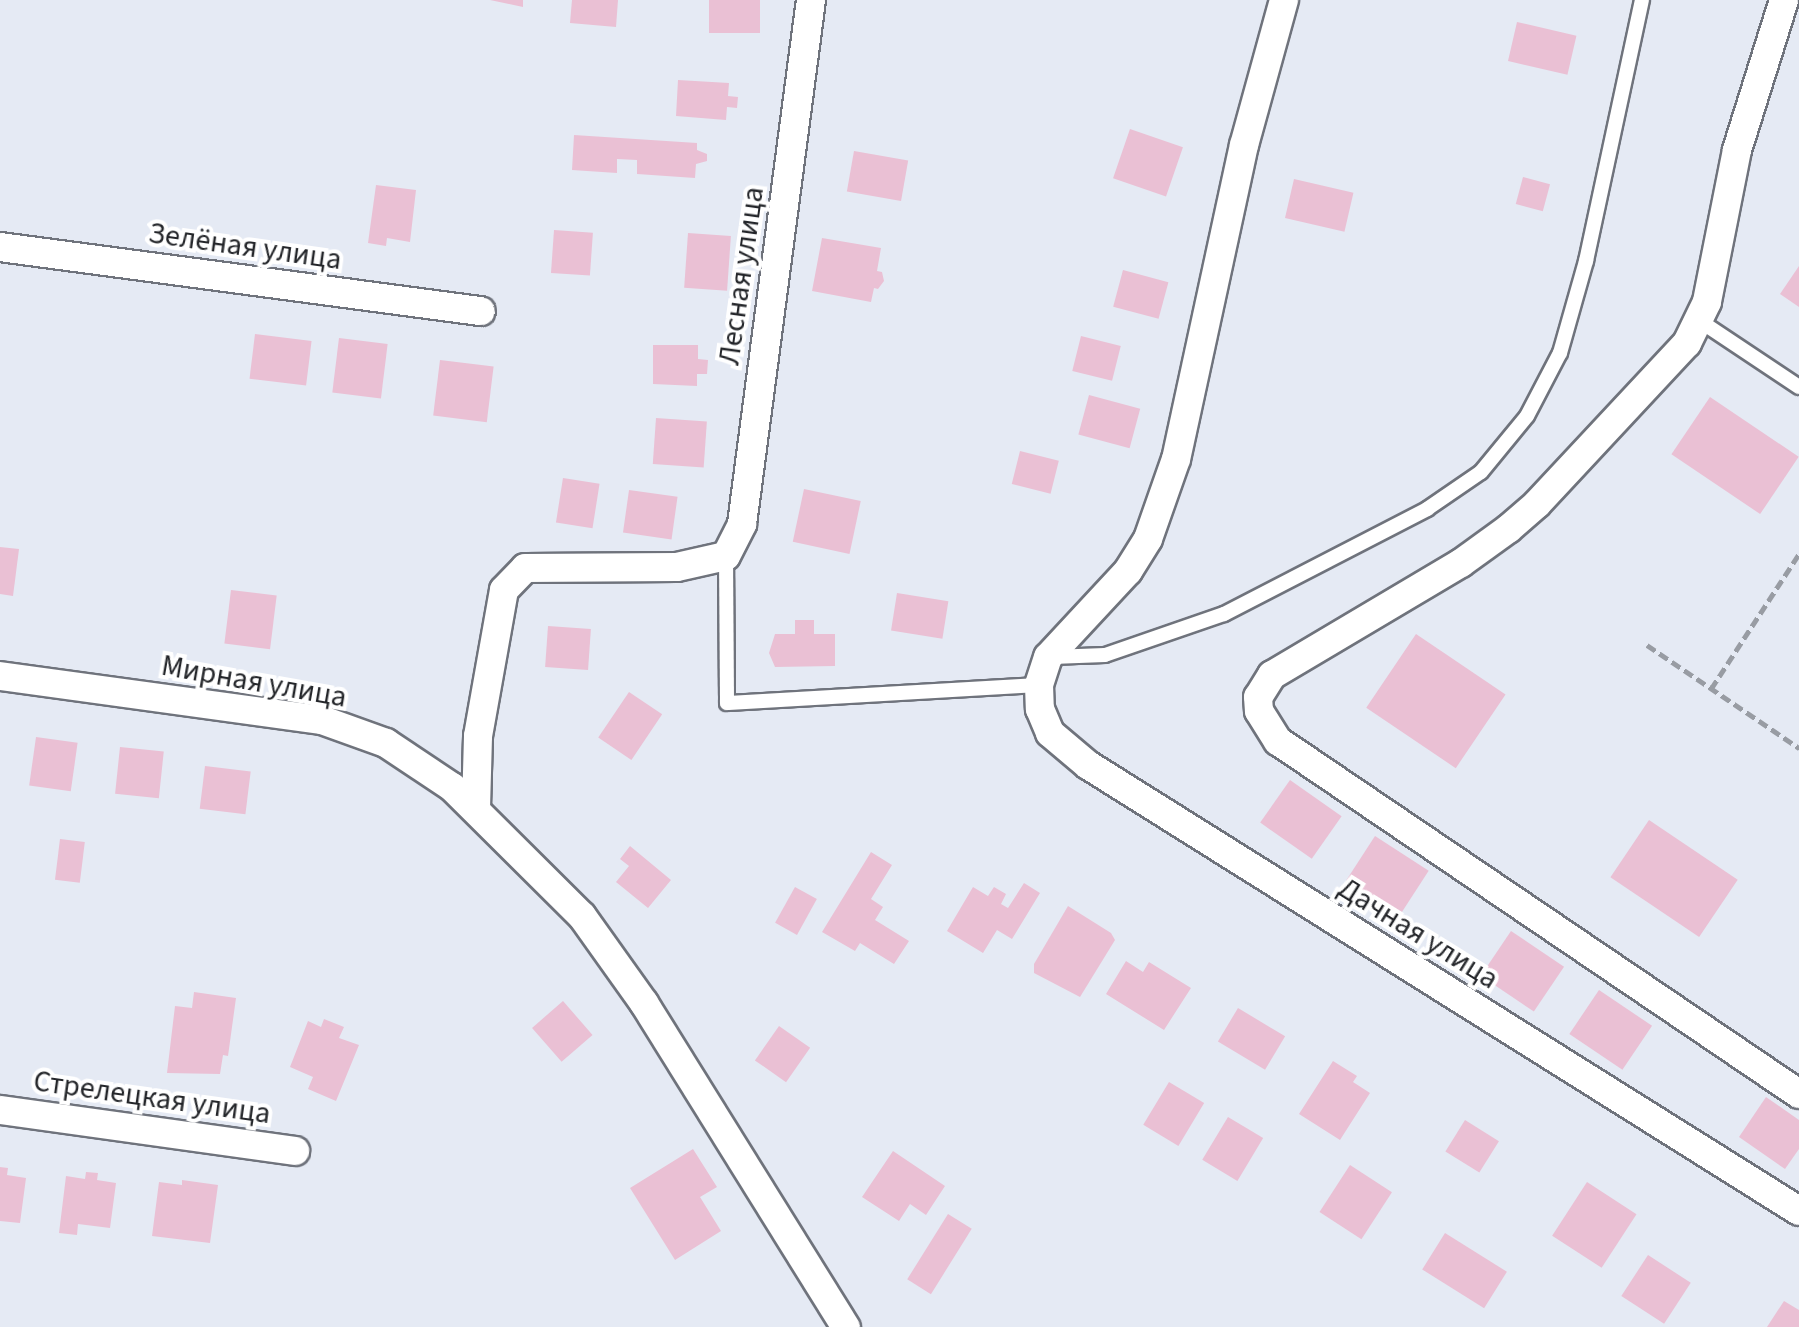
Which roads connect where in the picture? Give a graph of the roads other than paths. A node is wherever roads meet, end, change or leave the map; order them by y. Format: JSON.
{"nodes":[{"id":1,"x":812,"y":0,"type":"edge"},
{"id":2,"x":1284,"y":0,"type":"edge"},
{"id":3,"x":1642,"y":0,"type":"edge"},
{"id":4,"x":1784,"y":0,"type":"edge"},
{"id":5,"x":0,"y":247,"type":"edge"},
{"id":6,"x":481,"y":312,"type":"dead end"},
{"id":7,"x":1700,"y":322,"type":"junction"},
{"id":8,"x":1799,"y":387,"type":"edge"},
{"id":9,"x":726,"y":556,"type":"junction"},
{"id":10,"x":1048,"y":657,"type":"junction"},
{"id":11,"x":0,"y":676,"type":"edge"},
{"id":12,"x":1039,"y":685,"type":"junction"},
{"id":13,"x":476,"y":808,"type":"junction"},
{"id":14,"x":1799,"y":1094,"type":"edge"},
{"id":15,"x":0,"y":1110,"type":"edge"},
{"id":16,"x":295,"y":1151,"type":"dead end"},
{"id":17,"x":1799,"y":1211,"type":"edge"},
{"id":18,"x":846,"y":1327,"type":"edge"}],
"edges":[{"from":1,"to":9,"type":"street","name":"Лесная улица"},
{"from":2,"to":10,"type":"street"},
{"from":3,"to":10,"type":"lane"},
{"from":4,"to":7,"type":"street"},
{"from":5,"to":6,"type":"street","name":"Зелёная улица"},
{"from":7,"to":8,"type":"lane"},
{"from":7,"to":14,"type":"street"},
{"from":9,"to":12,"type":"lane"},
{"from":9,"to":13,"type":"street"},
{"from":10,"to":12,"type":"street"},
{"from":11,"to":13,"type":"street","name":"Мирная улица"},
{"from":12,"to":17,"type":"street","name":"Дачная улица"},
{"from":13,"to":18,"type":"street","name":"Мирная улица"},
{"from":15,"to":16,"type":"street","name":"Стрелецкая улица"}]}
